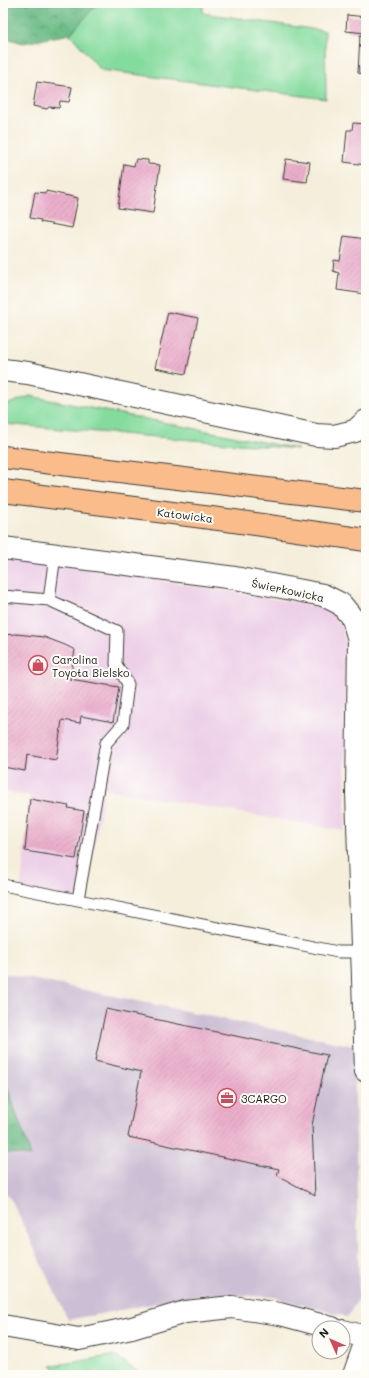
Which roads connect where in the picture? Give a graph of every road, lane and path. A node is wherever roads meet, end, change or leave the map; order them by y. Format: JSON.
{"nodes":[{"id":1,"x":3,"y":370,"type":"edge"},
{"id":2,"x":366,"y":421,"type":"edge"},
{"id":3,"x":3,"y":456,"type":"edge"},
{"id":4,"x":3,"y":491,"type":"edge"},
{"id":5,"x":366,"y":501,"type":"edge"},
{"id":6,"x":366,"y":540,"type":"edge"},
{"id":7,"x":3,"y":548,"type":"edge"},
{"id":8,"x":55,"y":555,"type":"junction"},
{"id":9,"x":3,"y":596,"type":"edge"},
{"id":10,"x":49,"y":600,"type":"junction"},
{"id":11,"x":3,"y":885,"type":"edge"},
{"id":12,"x":78,"y":899,"type":"junction"},
{"id":13,"x":362,"y":952,"type":"junction"},
{"id":14,"x":365,"y":981,"type":"edge"},
{"id":15,"x":366,"y":1071,"type":"edge"},
{"id":16,"x":311,"y":1322,"type":"edge"},
{"id":17,"x":3,"y":1326,"type":"edge"},
{"id":18,"x":351,"y":1333,"type":"edge"},
{"id":19,"x":366,"y":1337,"type":"edge"},
{"id":20,"x":366,"y":1340,"type":"edge"},
{"id":21,"x":354,"y":1375,"type":"edge"}],
"edges":[{"from":1,"to":2,"type":"street"},
{"from":3,"to":5,"type":"main road"},
{"from":4,"to":6,"type":"main road","name":"Katowicka"},
{"from":7,"to":8,"type":"street","name":"Świerkowicka"},
{"from":8,"to":10,"type":"lane"},
{"from":8,"to":13,"type":"street","name":"Świerkowicka"},
{"from":9,"to":10,"type":"lane"},
{"from":10,"to":12,"type":"lane"},
{"from":11,"to":12,"type":"lane"},
{"from":12,"to":13,"type":"lane"},
{"from":13,"to":14,"type":"street","name":"Świerkowicka"},
{"from":14,"to":15,"type":"street","name":"Świerkowicka"},
{"from":16,"to":17,"type":"street"},
{"from":18,"to":19,"type":"street"},
{"from":20,"to":21,"type":"street"}]}
